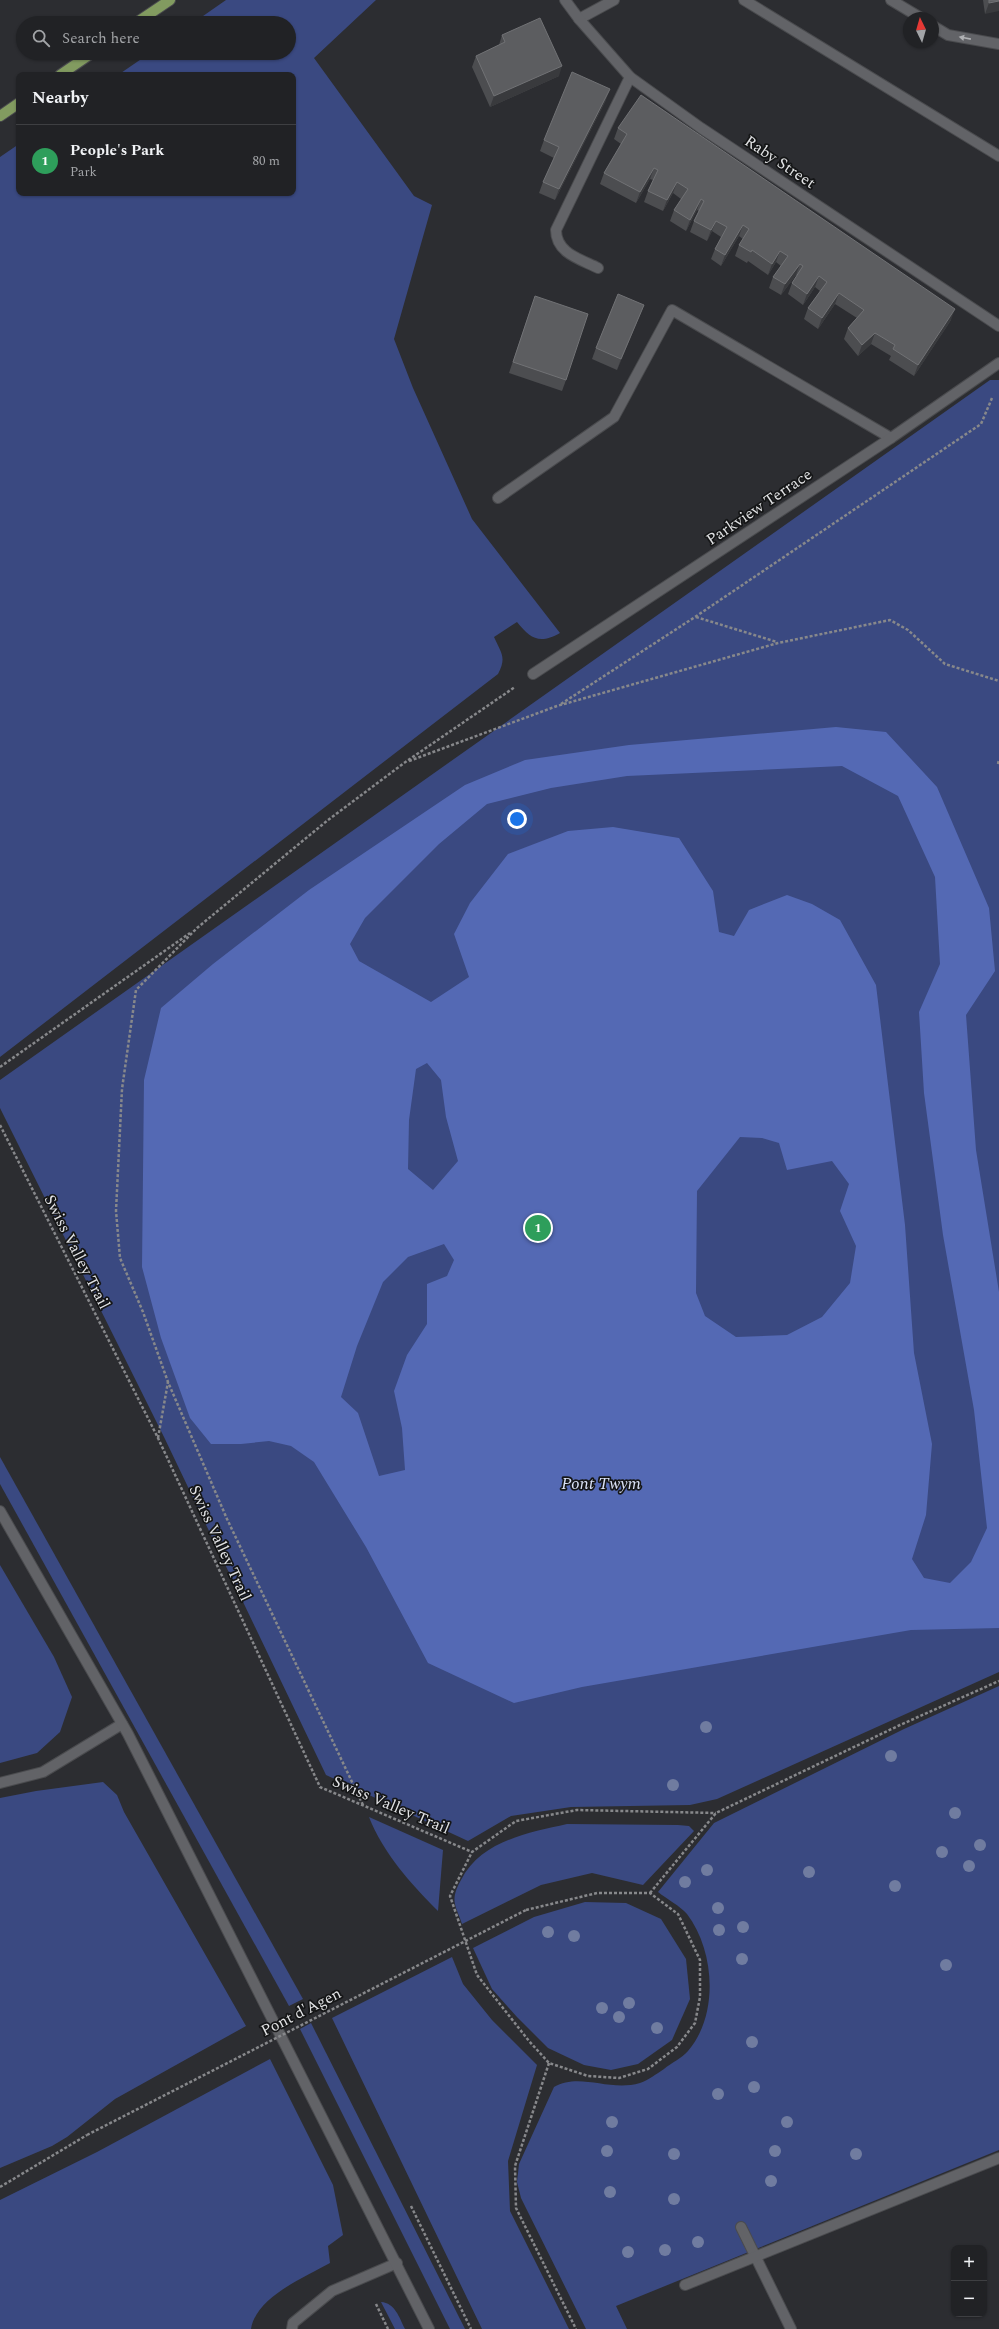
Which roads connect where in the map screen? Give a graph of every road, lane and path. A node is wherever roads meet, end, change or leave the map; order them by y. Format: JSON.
{"nodes":[{"id":1,"x":170,"y":0,"type":"edge"},
{"id":2,"x":565,"y":0,"type":"edge"},
{"id":3,"x":614,"y":0,"type":"edge"},
{"id":4,"x":744,"y":0,"type":"edge"},
{"id":5,"x":891,"y":0,"type":"edge"},
{"id":6,"x":911,"y":12,"type":"edge"},
{"id":7,"x":146,"y":16,"type":"edge"},
{"id":8,"x":579,"y":19,"type":"junction"},
{"id":9,"x":939,"y":30,"type":"edge"},
{"id":10,"x":999,"y":44,"type":"edge"},
{"id":11,"x":82,"y":60,"type":"edge"},
{"id":12,"x":64,"y":72,"type":"edge"},
{"id":13,"x":630,"y":77,"type":"junction"},
{"id":14,"x":16,"y":105,"type":"edge"},
{"id":15,"x":0,"y":116,"type":"edge"},
{"id":16,"x":999,"y":156,"type":"edge"},
{"id":17,"x":598,"y":268,"type":"dead end"},
{"id":18,"x":999,"y":326,"type":"edge"},
{"id":19,"x":999,"y":363,"type":"edge"},
{"id":20,"x":993,"y":396,"type":"dead end"},
{"id":21,"x":891,"y":438,"type":"junction"},
{"id":22,"x":498,"y":498,"type":"dead end"},
{"id":23,"x":695,"y":617,"type":"junction"},
{"id":24,"x":778,"y":643,"type":"junction"},
{"id":25,"x":533,"y":674,"type":"joint"},
{"id":26,"x":999,"y":681,"type":"edge"},
{"id":27,"x":557,"y":706,"type":"junction"},
{"id":28,"x":999,"y":759,"type":"edge"},
{"id":29,"x":404,"y":763,"type":"junction"},
{"id":30,"x":998,"y":764,"type":"dead end"},
{"id":31,"x":197,"y":928,"type":"junction"},
{"id":32,"x":0,"y":1067,"type":"edge"},
{"id":33,"x":0,"y":1126,"type":"edge"},
{"id":34,"x":168,"y":1382,"type":"junction"},
{"id":35,"x":158,"y":1438,"type":"junction"},
{"id":36,"x":0,"y":1511,"type":"edge"},
{"id":37,"x":999,"y":1681,"type":"edge"},
{"id":38,"x":122,"y":1724,"type":"junction"},
{"id":39,"x":0,"y":1783,"type":"edge"},
{"id":40,"x":363,"y":1805,"type":"junction"},
{"id":41,"x":716,"y":1813,"type":"junction"},
{"id":42,"x":472,"y":1852,"type":"junction"},
{"id":43,"x":650,"y":1893,"type":"junction"},
{"id":44,"x":549,"y":2063,"type":"junction"},
{"id":45,"x":999,"y":2158,"type":"edge"},
{"id":46,"x":0,"y":2187,"type":"edge"},
{"id":47,"x":411,"y":2206,"type":"dead end"},
{"id":48,"x":741,"y":2227,"type":"dead end"},
{"id":49,"x":755,"y":2258,"type":"junction"},
{"id":50,"x":397,"y":2263,"type":"junction"},
{"id":51,"x":685,"y":2285,"type":"dead end"},
{"id":52,"x":376,"y":2304,"type":"dead end"},
{"id":53,"x":292,"y":2329,"type":"edge"},
{"id":54,"x":388,"y":2329,"type":"edge"},
{"id":55,"x":429,"y":2329,"type":"edge"},
{"id":56,"x":471,"y":2329,"type":"edge"},
{"id":57,"x":576,"y":2329,"type":"edge"},
{"id":58,"x":790,"y":2329,"type":"edge"}],
"edges":[{"from":1,"to":7,"type":"main road"},
{"from":2,"to":8,"type":"street","name":"Raby Street"},
{"from":3,"to":8,"type":"street"},
{"from":4,"to":16,"type":"street"},
{"from":5,"to":6,"type":"street"},
{"from":8,"to":13,"type":"street","name":"Raby Street"},
{"from":10,"to":9,"type":"street","one_way":true},
{"from":11,"to":12,"type":"main road"},
{"from":13,"to":17,"type":"street"},
{"from":13,"to":18,"type":"street","name":"Raby Street"},
{"from":14,"to":15,"type":"main road"},
{"from":19,"to":21,"type":"street","name":"Parkview Terrace"},
{"from":20,"to":23,"type":"path"},
{"from":21,"to":22,"type":"street"},
{"from":21,"to":25,"type":"street","name":"Parkview Terrace"},
{"from":23,"to":24,"type":"path"},
{"from":23,"to":27,"type":"path"},
{"from":24,"to":26,"type":"path"},
{"from":24,"to":27,"type":"path"},
{"from":25,"to":29,"type":"path"},
{"from":27,"to":29,"type":"path"},
{"from":28,"to":30,"type":"path"},
{"from":29,"to":31,"type":"path"},
{"from":31,"to":32,"type":"path"},
{"from":31,"to":34,"type":"path"},
{"from":33,"to":35,"type":"path","name":"Swiss Valley Trail"},
{"from":34,"to":35,"type":"path"},
{"from":34,"to":40,"type":"path"},
{"from":35,"to":40,"type":"path","name":"Swiss Valley Trail"},
{"from":36,"to":38,"type":"street"},
{"from":37,"to":41,"type":"path"},
{"from":38,"to":39,"type":"street"},
{"from":38,"to":50,"type":"street"},
{"from":40,"to":42,"type":"path","name":"Swiss Valley Trail"},
{"from":41,"to":42,"type":"path"},
{"from":41,"to":43,"type":"path"},
{"from":42,"to":44,"type":"path"},
{"from":43,"to":44,"type":"path"},
{"from":43,"to":46,"type":"path","name":"Pont d'Agen","bridge":true},
{"from":44,"to":57,"type":"path"},
{"from":45,"to":49,"type":"street"},
{"from":47,"to":56,"type":"path"},
{"from":48,"to":49,"type":"street"},
{"from":49,"to":51,"type":"street"},
{"from":49,"to":58,"type":"street"},
{"from":50,"to":53,"type":"street"},
{"from":50,"to":55,"type":"street"},
{"from":52,"to":54,"type":"path"}]}
